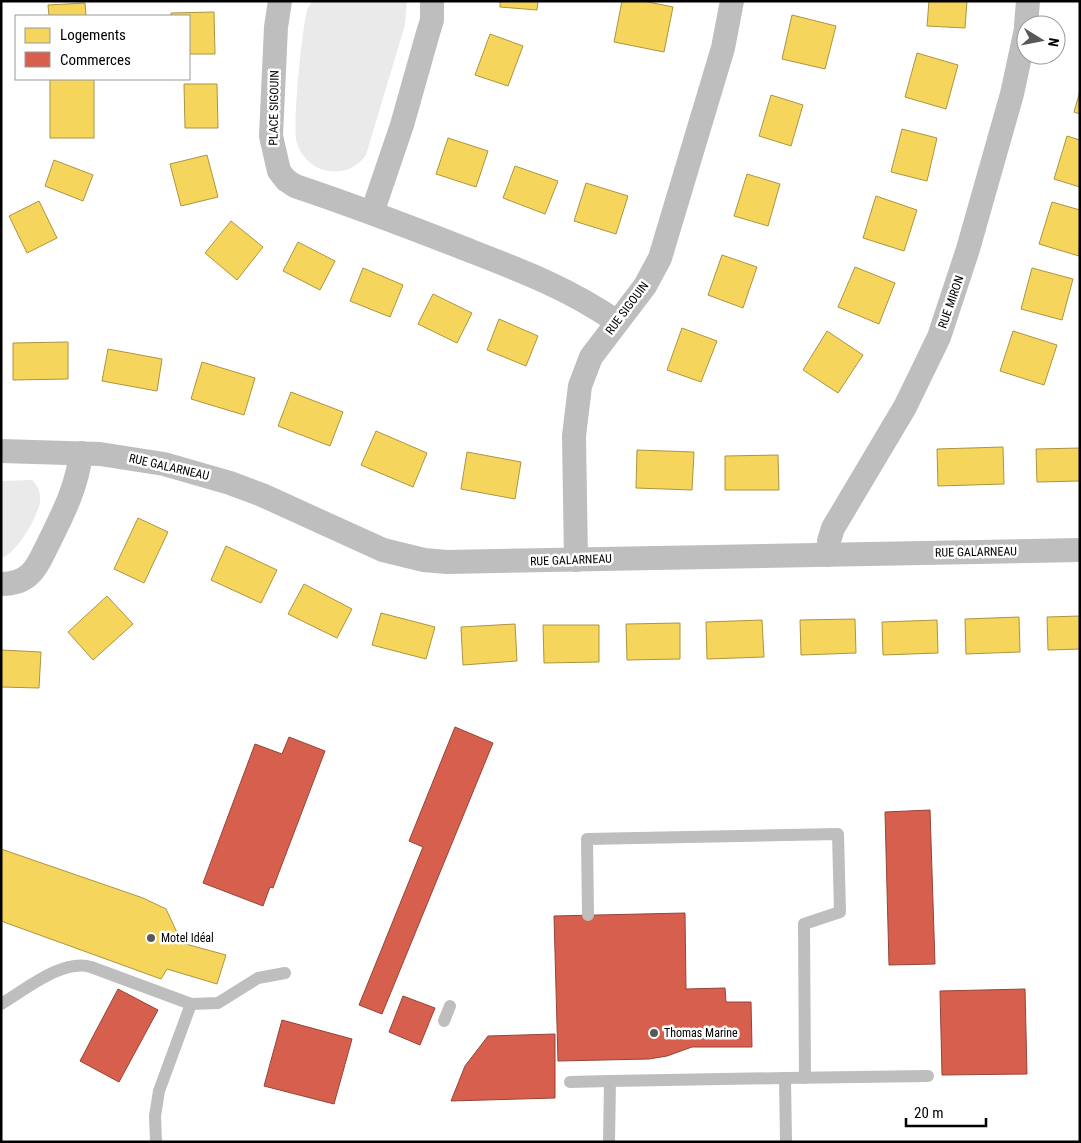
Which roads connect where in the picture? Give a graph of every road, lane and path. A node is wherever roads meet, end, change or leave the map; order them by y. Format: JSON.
{"nodes":[{"id":1,"x":280,"y":1,"type":"edge"},
{"id":2,"x":432,"y":1,"type":"edge"},
{"id":3,"x":732,"y":1,"type":"edge"},
{"id":4,"x":1028,"y":1,"type":"edge"},
{"id":5,"x":1027,"y":15,"type":"edge"},
{"id":6,"x":1018,"y":65,"type":"edge"},
{"id":7,"x":372,"y":213,"type":"junction"},
{"id":8,"x":617,"y":322,"type":"junction"},
{"id":9,"x":1,"y":452,"type":"edge"},
{"id":10,"x":81,"y":454,"type":"junction"},
{"id":11,"x":1080,"y":550,"type":"edge"},
{"id":12,"x":828,"y":555,"type":"junction"},
{"id":13,"x":576,"y":560,"type":"junction"},
{"id":14,"x":1,"y":584,"type":"edge"},
{"id":15,"x":588,"y":915,"type":"dead end"},
{"id":16,"x":285,"y":973,"type":"dead end"},
{"id":17,"x":1,"y":1004,"type":"edge"},
{"id":18,"x":191,"y":1004,"type":"junction"},
{"id":19,"x":450,"y":1006,"type":"dead end"},
{"id":20,"x":444,"y":1021,"type":"dead end"},
{"id":21,"x":928,"y":1076,"type":"dead end"},
{"id":22,"x":786,"y":1078,"type":"junction"},
{"id":23,"x":805,"y":1078,"type":"junction"},
{"id":24,"x":570,"y":1082,"type":"dead end"},
{"id":25,"x":610,"y":1082,"type":"junction"},
{"id":26,"x":156,"y":1142,"type":"edge"},
{"id":27,"x":609,"y":1142,"type":"edge"},
{"id":28,"x":786,"y":1142,"type":"edge"}],
"edges":[{"from":1,"to":7,"type":"street","name":"PLACE SIGOUIN"},
{"from":2,"to":7,"type":"street"},
{"from":3,"to":8,"type":"street","name":"RUE SIGOUIN"},
{"from":4,"to":5,"type":"street"},
{"from":6,"to":12,"type":"street","name":"RUE MIRON"},
{"from":7,"to":8,"type":"street","name":"PLACE SIGOUIN"},
{"from":8,"to":13,"type":"street","name":"RUE SIGOUIN"},
{"from":9,"to":10,"type":"street","name":"RUE GALARNEAU"},
{"from":10,"to":13,"type":"street","name":"RUE GALARNEAU"},
{"from":10,"to":14,"type":"street"},
{"from":11,"to":12,"type":"street","name":"RUE GALARNEAU"},
{"from":12,"to":13,"type":"street","name":"RUE GALARNEAU"},
{"from":15,"to":23,"type":"lane"},
{"from":16,"to":18,"type":"lane"},
{"from":17,"to":18,"type":"lane"},
{"from":18,"to":26,"type":"lane"},
{"from":19,"to":20,"type":"lane"},
{"from":21,"to":23,"type":"lane"},
{"from":22,"to":23,"type":"lane"},
{"from":22,"to":25,"type":"lane"},
{"from":22,"to":28,"type":"lane"},
{"from":24,"to":25,"type":"lane"},
{"from":25,"to":27,"type":"lane"}]}
